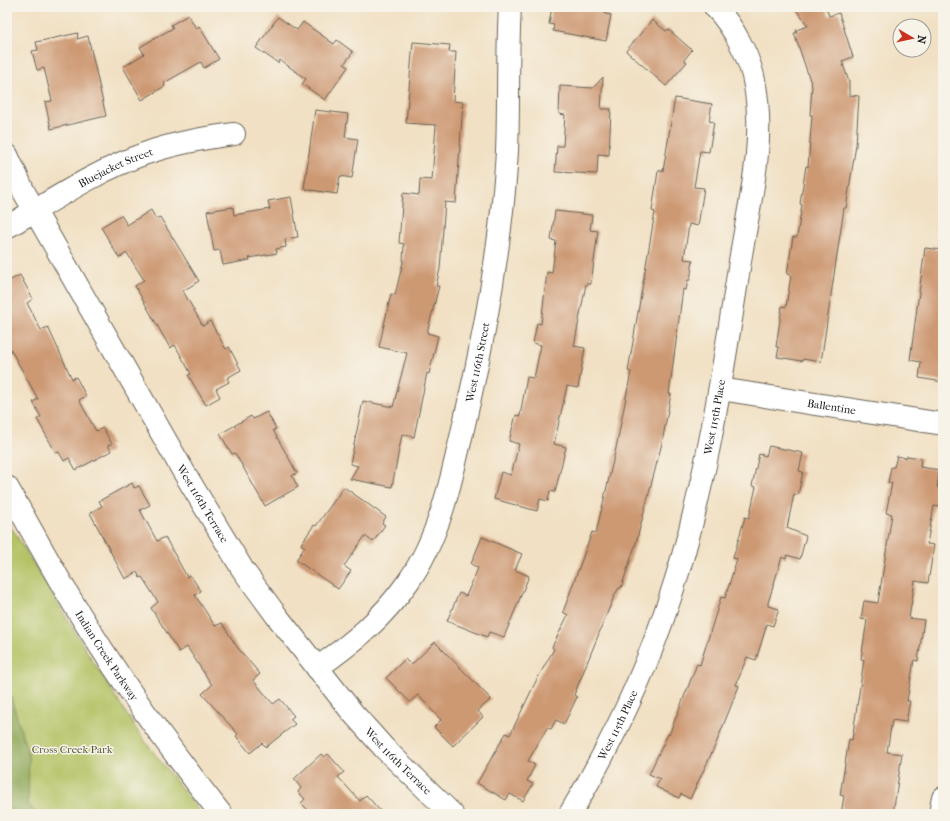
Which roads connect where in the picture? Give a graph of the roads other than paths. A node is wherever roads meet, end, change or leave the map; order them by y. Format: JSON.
{"nodes":[{"id":1,"x":510,"y":7,"type":"edge"},
{"id":2,"x":715,"y":7,"type":"edge"},
{"id":3,"x":234,"y":134,"type":"dead end"},
{"id":4,"x":7,"y":155,"type":"edge"},
{"id":5,"x":34,"y":211,"type":"junction"},
{"id":6,"x":7,"y":227,"type":"edge"},
{"id":7,"x":720,"y":390,"type":"junction"},
{"id":8,"x":943,"y":424,"type":"edge"},
{"id":9,"x":7,"y":487,"type":"edge"},
{"id":10,"x":317,"y":668,"type":"junction"},
{"id":11,"x":943,"y":798,"type":"edge"},
{"id":12,"x":221,"y":814,"type":"edge"},
{"id":13,"x":452,"y":814,"type":"edge"},
{"id":14,"x":570,"y":814,"type":"edge"},
{"id":15,"x":940,"y":814,"type":"edge"}],
"edges":[{"from":1,"to":10,"type":"street","name":"West 116th Street"},
{"from":2,"to":7,"type":"street","name":"West 115th Place"},
{"from":3,"to":5,"type":"street","name":"Bluejacket Street"},
{"from":4,"to":5,"type":"street","name":"West 116th Terrace"},
{"from":5,"to":6,"type":"street","name":"Bluejacket Street"},
{"from":5,"to":10,"type":"street","name":"West 116th Terrace"},
{"from":7,"to":8,"type":"street","name":"Ballentine"},
{"from":7,"to":14,"type":"street","name":"West 115th Place"},
{"from":9,"to":12,"type":"street","name":"Indian Creek Parkway"},
{"from":10,"to":13,"type":"street","name":"West 116th Terrace"},
{"from":11,"to":15,"type":"street"}]}
